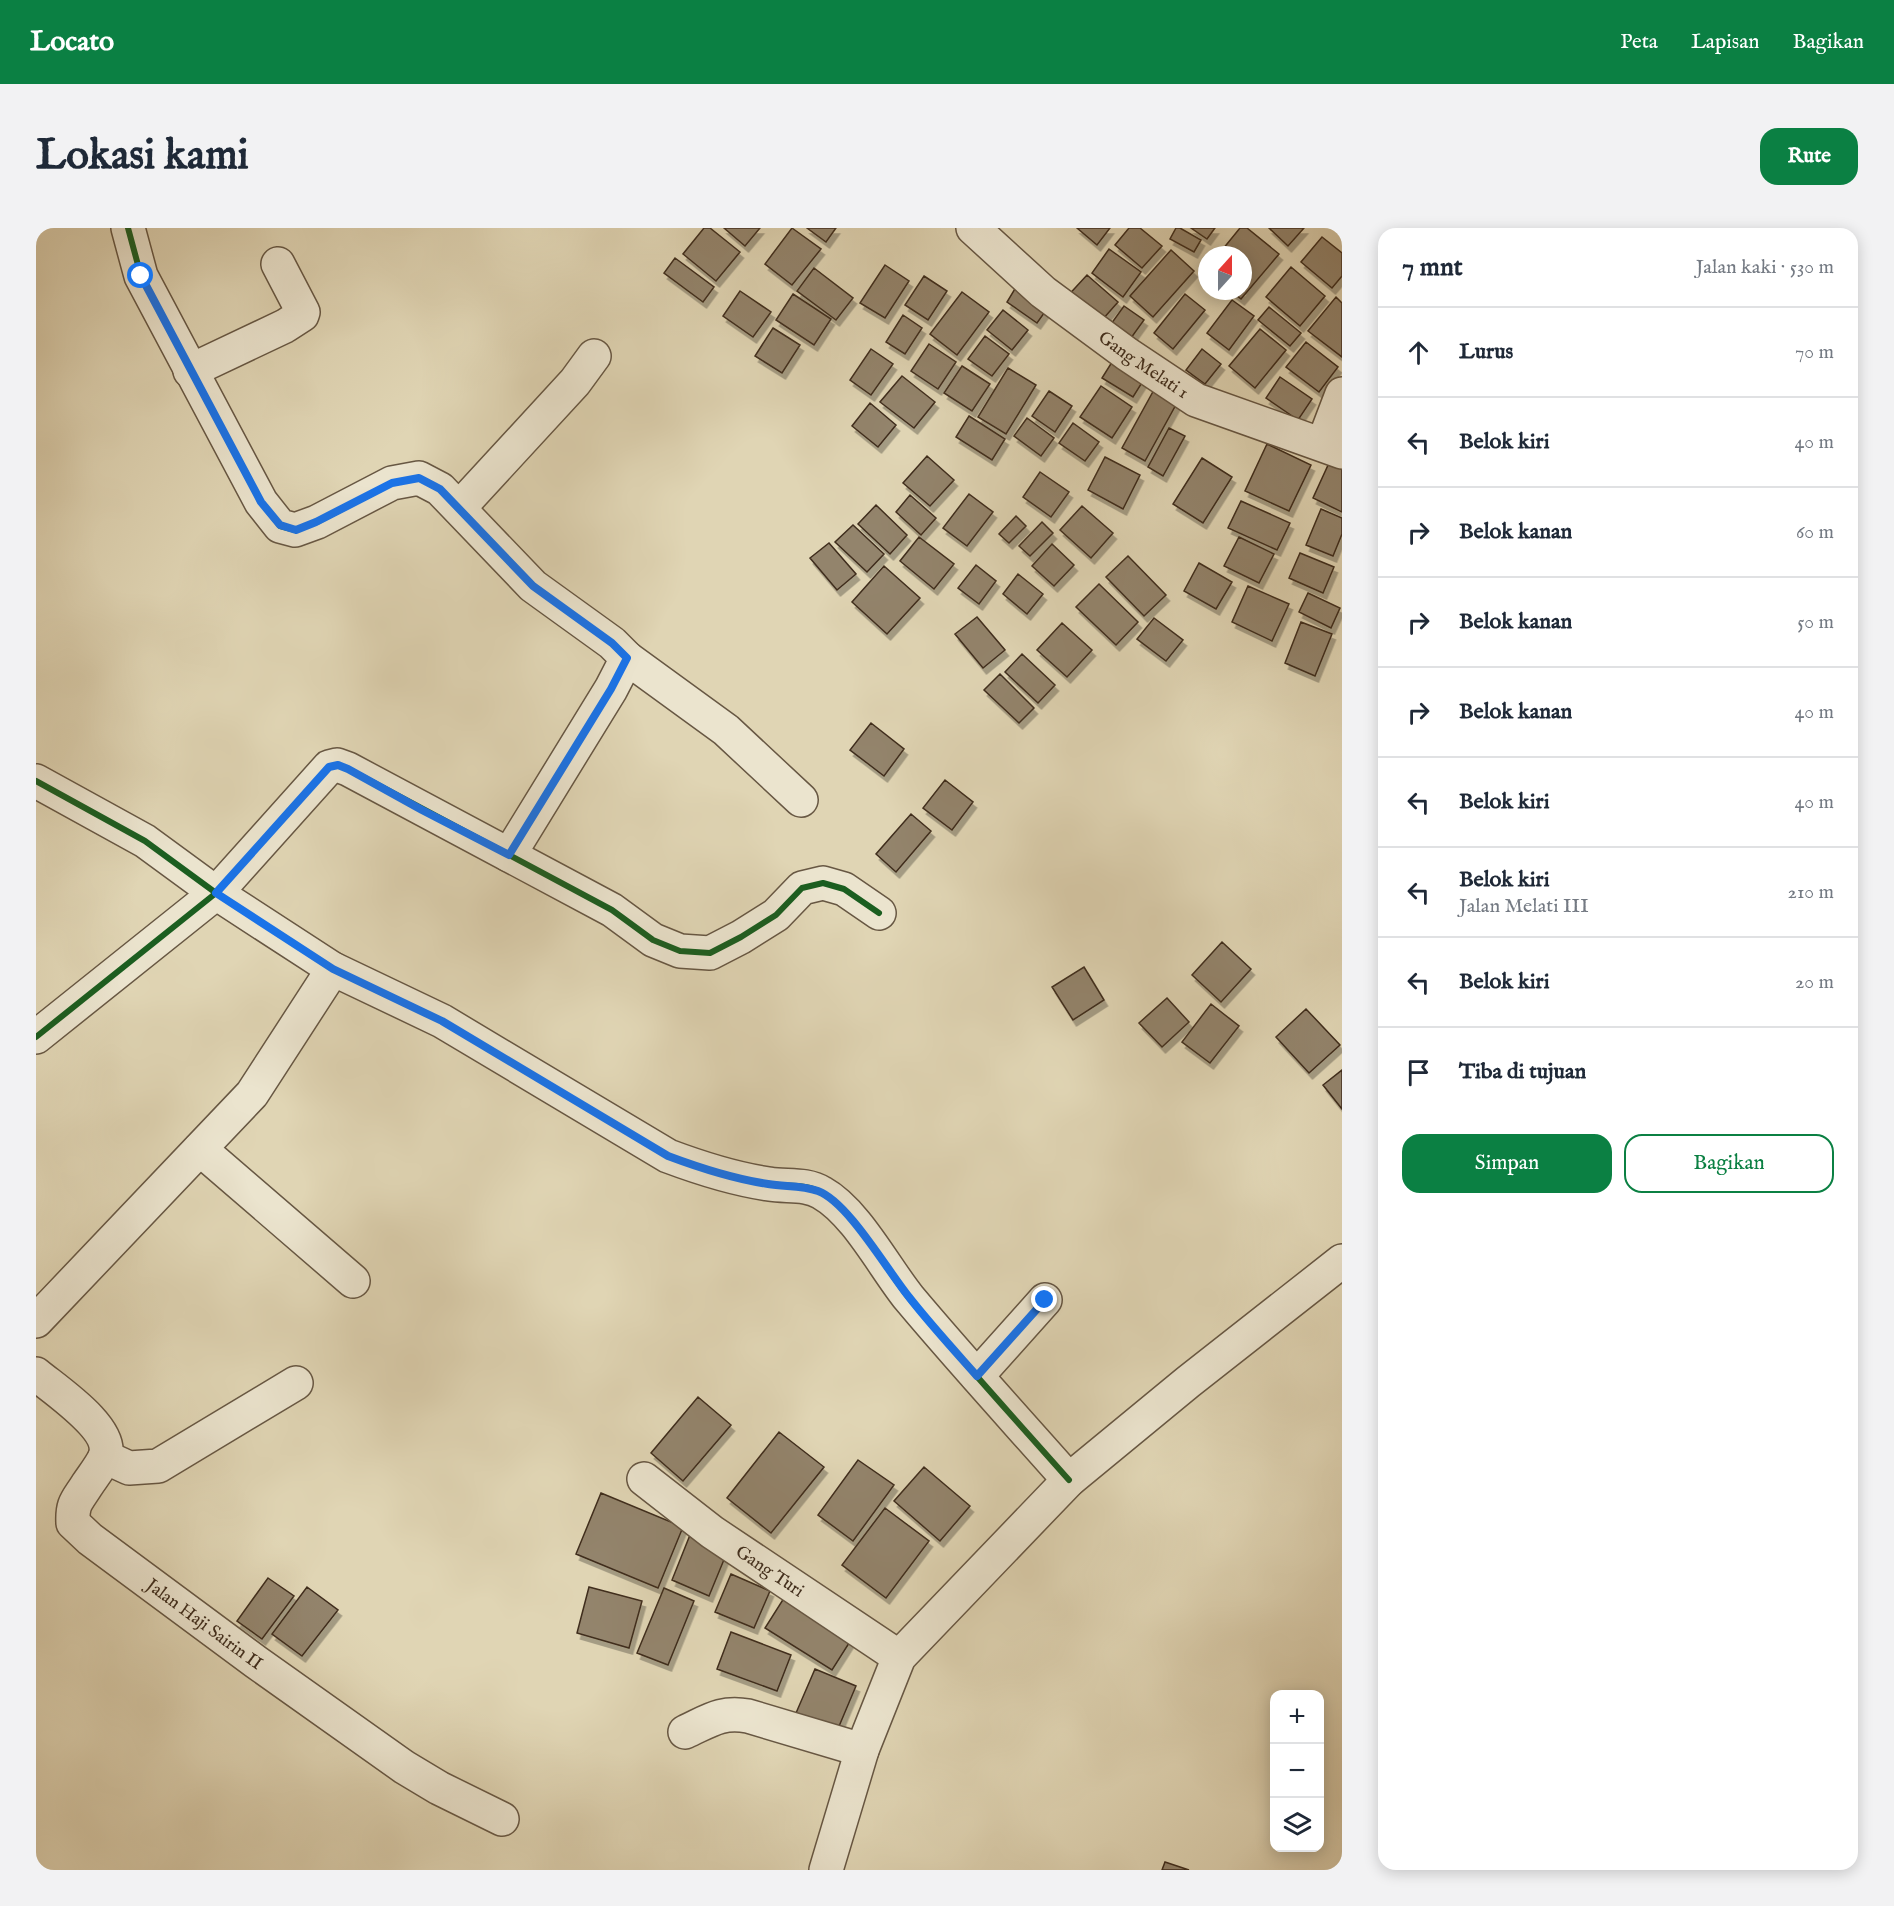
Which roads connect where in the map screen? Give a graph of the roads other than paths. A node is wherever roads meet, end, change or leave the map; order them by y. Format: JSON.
{"nodes":[{"id":1,"x":129,"y":228,"type":"edge"},
{"id":2,"x":973,"y":228,"type":"edge"},
{"id":3,"x":278,"y":264,"type":"dead end"},
{"id":4,"x":594,"y":356,"type":"dead end"},
{"id":5,"x":190,"y":371,"type":"junction"},
{"id":6,"x":1342,"y":394,"type":"edge"},
{"id":7,"x":1332,"y":448,"type":"edge"},
{"id":8,"x":459,"y":508,"type":"junction"},
{"id":9,"x":627,"y":658,"type":"junction"},
{"id":10,"x":36,"y":781,"type":"edge"},
{"id":11,"x":801,"y":800,"type":"dead end"},
{"id":12,"x":509,"y":855,"type":"junction"},
{"id":13,"x":216,"y":893,"type":"junction"},
{"id":14,"x":879,"y":913,"type":"dead end"},
{"id":15,"x":333,"y":969,"type":"junction"},
{"id":16,"x":36,"y":1037,"type":"edge"},
{"id":17,"x":200,"y":1149,"type":"junction"},
{"id":18,"x":1342,"y":1261,"type":"edge"},
{"id":19,"x":353,"y":1281,"type":"dead end"},
{"id":20,"x":1045,"y":1300,"type":"dead end"},
{"id":21,"x":36,"y":1321,"type":"edge"},
{"id":22,"x":36,"y":1374,"type":"edge"},
{"id":23,"x":977,"y":1376,"type":"junction"},
{"id":24,"x":296,"y":1383,"type":"dead end"},
{"id":25,"x":105,"y":1457,"type":"junction"},
{"id":26,"x":644,"y":1479,"type":"dead end"},
{"id":27,"x":1069,"y":1480,"type":"junction"},
{"id":28,"x":899,"y":1657,"type":"junction"},
{"id":29,"x":685,"y":1732,"type":"dead end"},
{"id":30,"x":862,"y":1750,"type":"junction"},
{"id":31,"x":502,"y":1819,"type":"dead end"},
{"id":32,"x":826,"y":1870,"type":"edge"}],
"edges":[{"from":1,"to":5,"type":"street"},
{"from":2,"to":7,"type":"street","name":"Gang Melati 1"},
{"from":3,"to":5,"type":"street"},
{"from":4,"to":8,"type":"street"},
{"from":5,"to":8,"type":"street"},
{"from":6,"to":7,"type":"street"},
{"from":8,"to":9,"type":"street"},
{"from":9,"to":11,"type":"street"},
{"from":9,"to":12,"type":"street"},
{"from":10,"to":13,"type":"street"},
{"from":12,"to":13,"type":"street"},
{"from":12,"to":14,"type":"street"},
{"from":13,"to":15,"type":"street"},
{"from":13,"to":16,"type":"street"},
{"from":15,"to":17,"type":"street"},
{"from":15,"to":23,"type":"street"},
{"from":17,"to":19,"type":"street"},
{"from":17,"to":21,"type":"street"},
{"from":18,"to":27,"type":"street"},
{"from":20,"to":23,"type":"street"},
{"from":22,"to":25,"type":"street"},
{"from":23,"to":27,"type":"street"},
{"from":24,"to":25,"type":"street"},
{"from":25,"to":31,"type":"street","name":"Jalan Haji Sairin II"},
{"from":26,"to":28,"type":"street","name":"Gang Turi"},
{"from":27,"to":28,"type":"street"},
{"from":28,"to":30,"type":"street"},
{"from":29,"to":30,"type":"street"},
{"from":30,"to":32,"type":"street"}]}
